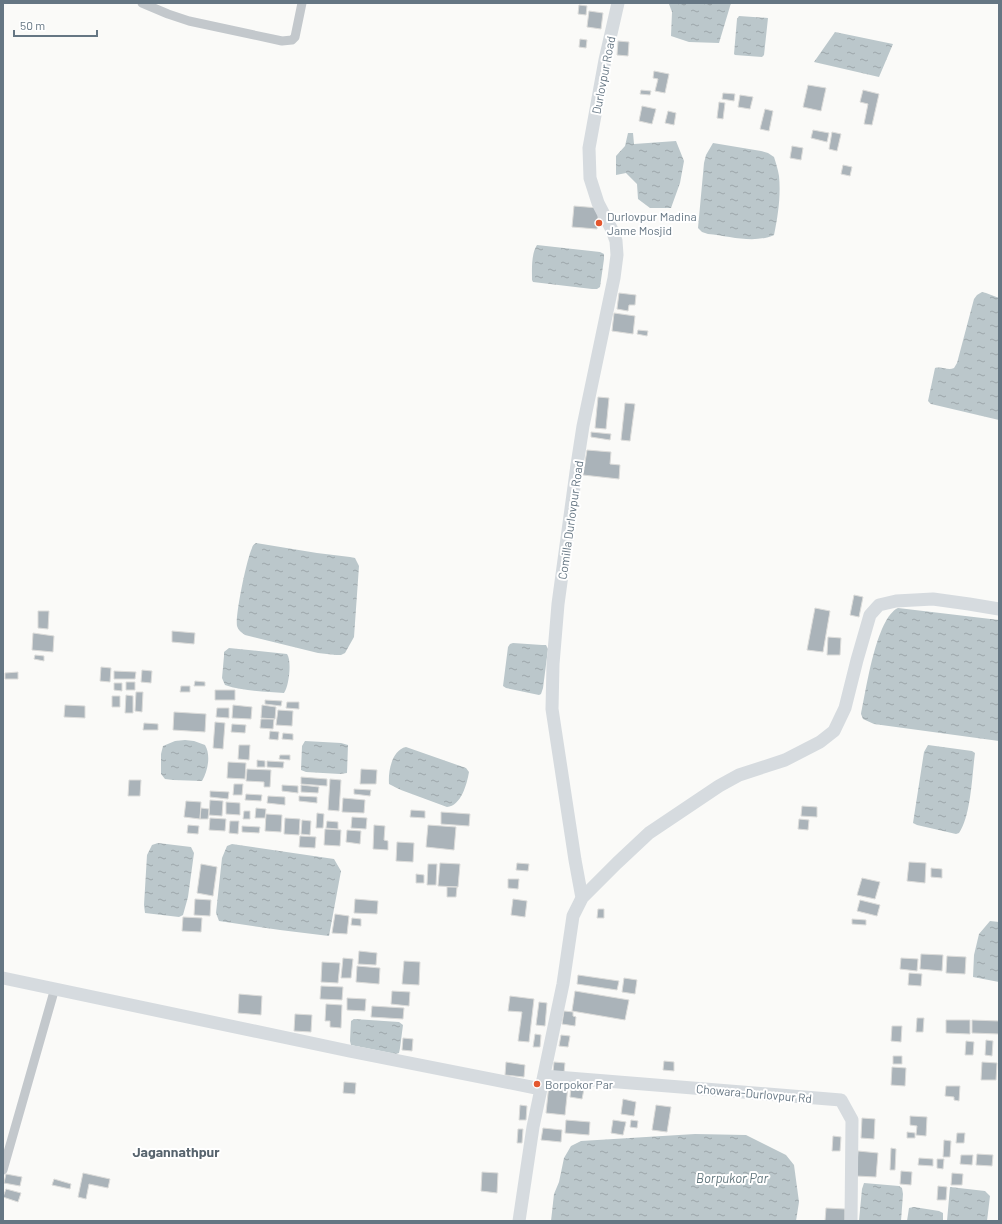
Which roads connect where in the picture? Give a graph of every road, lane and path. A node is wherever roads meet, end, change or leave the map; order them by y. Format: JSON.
{"nodes":[{"id":1,"x":142,"y":3,"type":"edge"},
{"id":2,"x":302,"y":3,"type":"edge"},
{"id":3,"x":618,"y":3,"type":"edge"},
{"id":4,"x":589,"y":148,"type":"joint"},
{"id":5,"x":999,"y":609,"type":"edge"},
{"id":6,"x":582,"y":898,"type":"junction"},
{"id":7,"x":3,"y":978,"type":"edge"},
{"id":8,"x":55,"y":988,"type":"junction"},
{"id":9,"x":543,"y":1083,"type":"junction"},
{"id":10,"x":3,"y":1170,"type":"edge"},
{"id":11,"x":519,"y":1221,"type":"edge"},
{"id":12,"x":851,"y":1221,"type":"edge"}],
"edges":[{"from":1,"to":2,"type":"street"},
{"from":3,"to":4,"type":"street","name":"Durlovpur Road"},
{"from":4,"to":6,"type":"street","name":"Comilla Durlovpur Road"},
{"from":5,"to":6,"type":"street"},
{"from":6,"to":9,"type":"street"},
{"from":7,"to":8,"type":"street"},
{"from":8,"to":9,"type":"street"},
{"from":8,"to":10,"type":"street"},
{"from":9,"to":11,"type":"street"},
{"from":9,"to":12,"type":"street","name":"Chowara-Durlovpur Rd"}]}
